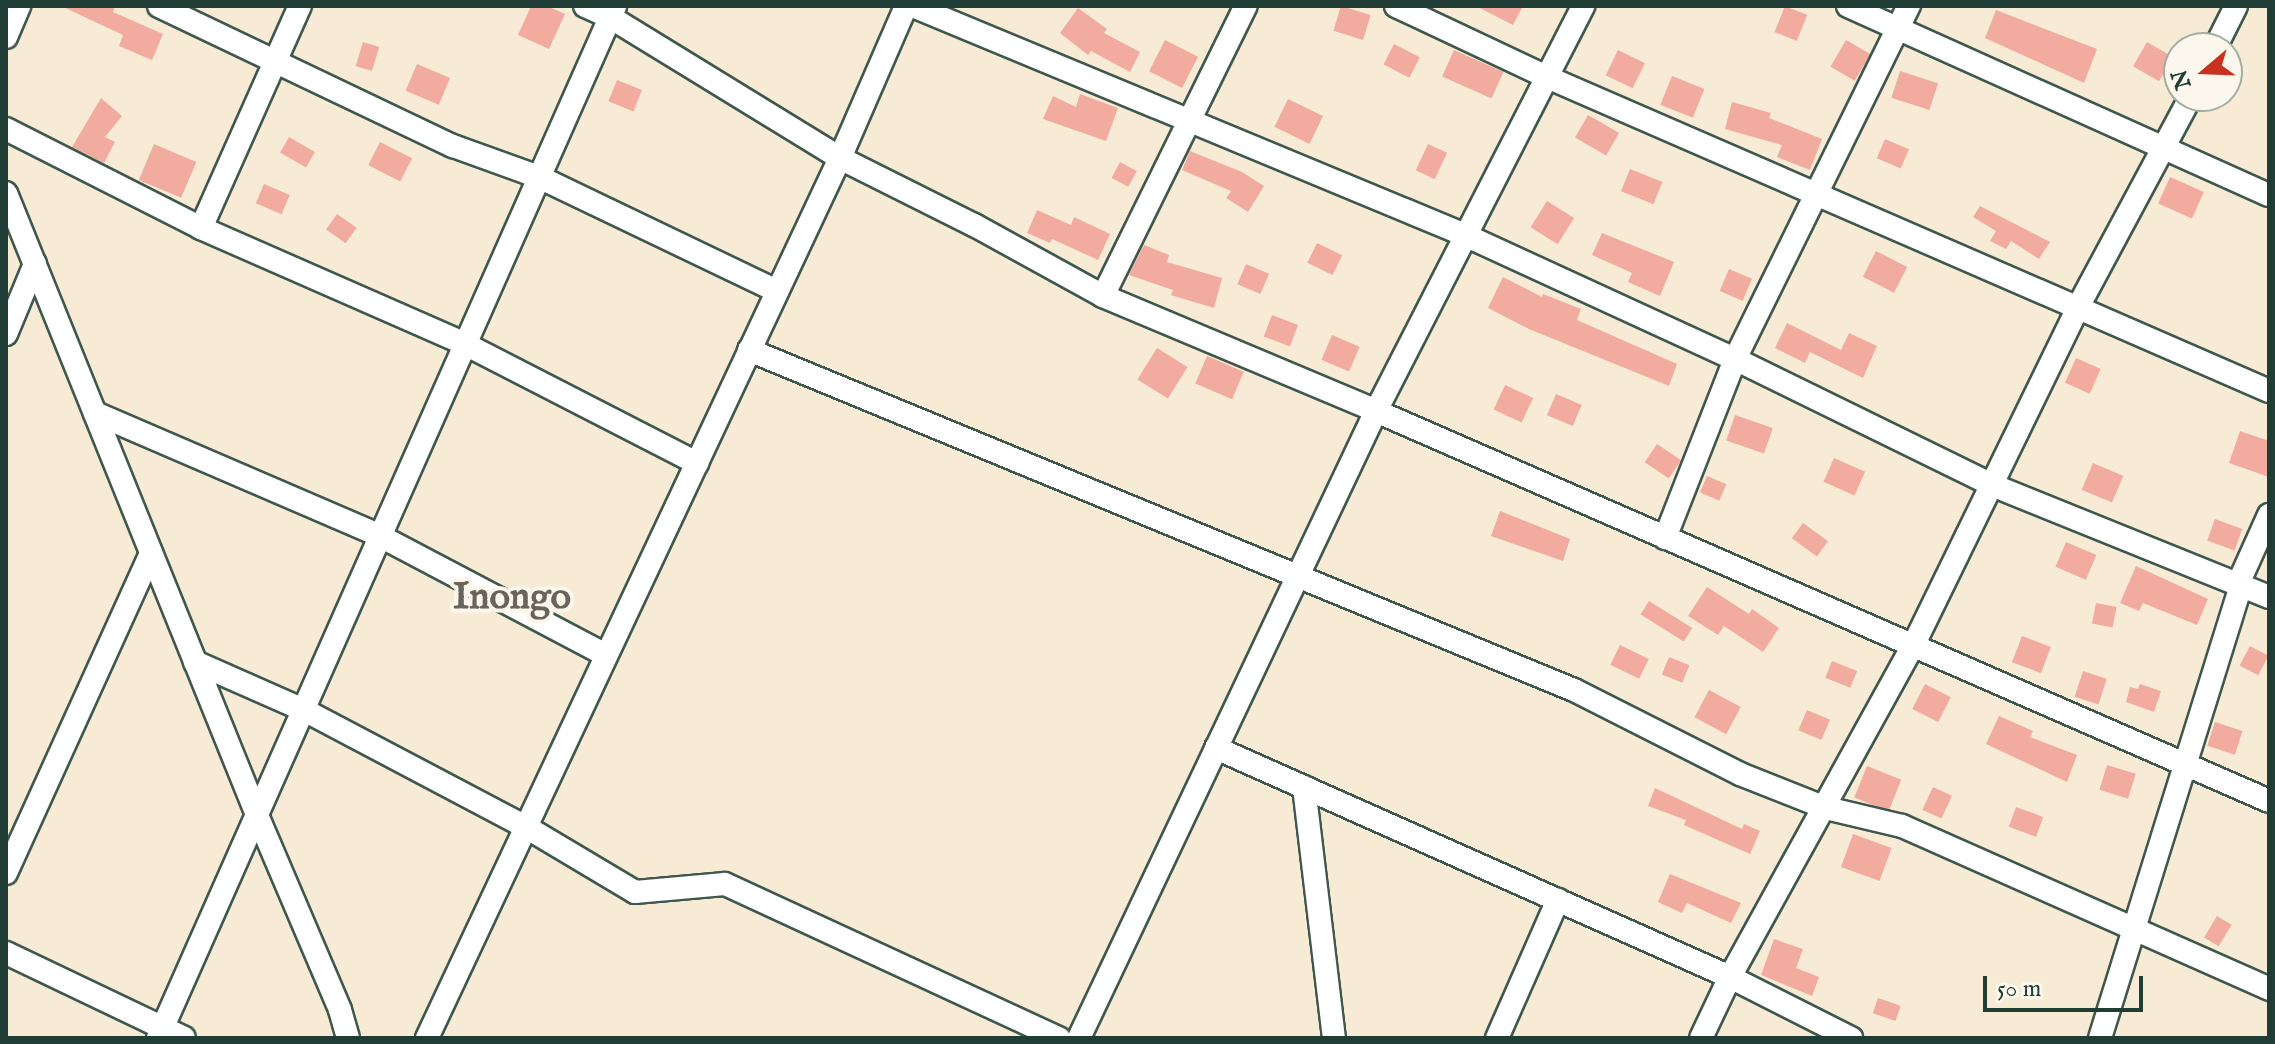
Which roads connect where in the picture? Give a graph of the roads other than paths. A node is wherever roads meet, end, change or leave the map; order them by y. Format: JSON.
{"nodes":[{"id":1,"x":19,"y":6,"type":"edge"},
{"id":2,"x":159,"y":6,"type":"edge"},
{"id":3,"x":300,"y":6,"type":"edge"},
{"id":4,"x":585,"y":6,"type":"edge"},
{"id":5,"x":906,"y":6,"type":"edge"},
{"id":6,"x":913,"y":6,"type":"edge"},
{"id":7,"x":1246,"y":6,"type":"edge"},
{"id":8,"x":1396,"y":6,"type":"edge"},
{"id":9,"x":1583,"y":6,"type":"edge"},
{"id":10,"x":1848,"y":6,"type":"edge"},
{"id":11,"x":1909,"y":6,"type":"edge"},
{"id":12,"x":2236,"y":6,"type":"edge"},
{"id":13,"x":612,"y":11,"type":"edge"},
{"id":14,"x":1896,"y":27,"type":"junction"},
{"id":15,"x":2223,"y":32,"type":"edge"},
{"id":16,"x":6,"y":37,"type":"edge"},
{"id":17,"x":275,"y":62,"type":"junction"},
{"id":18,"x":1547,"y":77,"type":"junction"},
{"id":19,"x":2183,"y":112,"type":"edge"},
{"id":20,"x":1189,"y":123,"type":"junction"},
{"id":21,"x":6,"y":129,"type":"edge"},
{"id":22,"x":2165,"y":149,"type":"junction"},
{"id":23,"x":840,"y":158,"type":"junction"},
{"id":24,"x":539,"y":177,"type":"junction"},
{"id":25,"x":6,"y":193,"type":"edge"},
{"id":26,"x":1815,"y":194,"type":"junction"},
{"id":27,"x":2269,"y":195,"type":"edge"},
{"id":28,"x":201,"y":228,"type":"junction"},
{"id":29,"x":1465,"y":235,"type":"junction"},
{"id":30,"x":35,"y":264,"type":"junction"},
{"id":31,"x":777,"y":291,"type":"junction"},
{"id":32,"x":1103,"y":296,"type":"junction"},
{"id":33,"x":2078,"y":307,"type":"junction"},
{"id":34,"x":6,"y":334,"type":"edge"},
{"id":35,"x":465,"y":344,"type":"junction"},
{"id":36,"x":749,"y":350,"type":"junction"},
{"id":37,"x":1735,"y":359,"type":"junction"},
{"id":38,"x":2269,"y":391,"type":"edge"},
{"id":39,"x":1376,"y":411,"type":"junction"},
{"id":40,"x":95,"y":413,"type":"junction"},
{"id":41,"x":697,"y":463,"type":"junction"},
{"id":42,"x":1992,"y":485,"type":"junction"},
{"id":43,"x":2269,"y":515,"type":"edge"},
{"id":44,"x":380,"y":536,"type":"junction"},
{"id":45,"x":1665,"y":538,"type":"junction"},
{"id":46,"x":151,"y":553,"type":"junction"},
{"id":47,"x":1297,"y":578,"type":"junction"},
{"id":48,"x":2240,"y":584,"type":"junction"},
{"id":49,"x":2269,"y":597,"type":"edge"},
{"id":50,"x":1913,"y":646,"type":"junction"},
{"id":51,"x":606,"y":655,"type":"junction"},
{"id":52,"x":195,"y":662,"type":"junction"},
{"id":53,"x":304,"y":710,"type":"junction"},
{"id":54,"x":1216,"y":748,"type":"junction"},
{"id":55,"x":2183,"y":765,"type":"junction"},
{"id":56,"x":1304,"y":787,"type":"junction"},
{"id":57,"x":2269,"y":801,"type":"edge"},
{"id":58,"x":1826,"y":808,"type":"junction"},
{"id":59,"x":257,"y":815,"type":"junction"},
{"id":60,"x":526,"y":827,"type":"junction"},
{"id":61,"x":6,"y":873,"type":"edge"},
{"id":62,"x":1558,"y":900,"type":"junction"},
{"id":63,"x":2135,"y":930,"type":"junction"},
{"id":64,"x":6,"y":953,"type":"edge"},
{"id":65,"x":1730,"y":977,"type":"junction"},
{"id":66,"x":2269,"y":989,"type":"edge"},
{"id":67,"x":161,"y":1032,"type":"edge"},
{"id":68,"x":184,"y":1038,"type":"edge"},
{"id":69,"x":348,"y":1038,"type":"edge"},
{"id":70,"x":427,"y":1038,"type":"edge"},
{"id":71,"x":1059,"y":1038,"type":"edge"},
{"id":72,"x":1079,"y":1038,"type":"edge"},
{"id":73,"x":1334,"y":1038,"type":"edge"},
{"id":74,"x":1497,"y":1038,"type":"edge"},
{"id":75,"x":1701,"y":1038,"type":"edge"},
{"id":76,"x":1851,"y":1038,"type":"edge"},
{"id":77,"x":2100,"y":1038,"type":"edge"}],
"edges":[{"from":1,"to":16,"type":"street"},
{"from":2,"to":17,"type":"street"},
{"from":3,"to":17,"type":"street"},
{"from":4,"to":13,"type":"street"},
{"from":5,"to":23,"type":"street"},
{"from":6,"to":20,"type":"street"},
{"from":7,"to":20,"type":"street"},
{"from":8,"to":18,"type":"street"},
{"from":9,"to":18,"type":"street"},
{"from":10,"to":14,"type":"street"},
{"from":11,"to":14,"type":"street"},
{"from":12,"to":15,"type":"street"},
{"from":13,"to":23,"type":"street"},
{"from":13,"to":24,"type":"street"},
{"from":14,"to":22,"type":"street"},
{"from":14,"to":26,"type":"street"},
{"from":17,"to":24,"type":"street"},
{"from":17,"to":28,"type":"street"},
{"from":18,"to":26,"type":"street"},
{"from":18,"to":29,"type":"street"},
{"from":19,"to":22,"type":"street"},
{"from":20,"to":29,"type":"street"},
{"from":20,"to":32,"type":"street"},
{"from":21,"to":28,"type":"street"},
{"from":22,"to":27,"type":"street"},
{"from":22,"to":33,"type":"street"},
{"from":23,"to":31,"type":"street"},
{"from":23,"to":32,"type":"street"},
{"from":24,"to":31,"type":"street"},
{"from":24,"to":35,"type":"street"},
{"from":25,"to":30,"type":"street"},
{"from":26,"to":33,"type":"street"},
{"from":26,"to":37,"type":"street"},
{"from":28,"to":35,"type":"street"},
{"from":29,"to":37,"type":"street"},
{"from":29,"to":39,"type":"street"},
{"from":30,"to":34,"type":"street"},
{"from":30,"to":40,"type":"street"},
{"from":31,"to":36,"type":"street"},
{"from":32,"to":39,"type":"street"},
{"from":33,"to":38,"type":"street"},
{"from":33,"to":42,"type":"street"},
{"from":35,"to":41,"type":"street"},
{"from":35,"to":44,"type":"street"},
{"from":36,"to":41,"type":"street"},
{"from":36,"to":47,"type":"street"},
{"from":37,"to":42,"type":"street"},
{"from":37,"to":45,"type":"street"},
{"from":39,"to":45,"type":"street"},
{"from":39,"to":47,"type":"street"},
{"from":40,"to":44,"type":"street"},
{"from":40,"to":46,"type":"street"},
{"from":41,"to":51,"type":"street"},
{"from":42,"to":48,"type":"street"},
{"from":42,"to":50,"type":"street"},
{"from":43,"to":48,"type":"street"},
{"from":44,"to":51,"type":"street"},
{"from":44,"to":53,"type":"street"},
{"from":45,"to":50,"type":"street"},
{"from":46,"to":52,"type":"street"},
{"from":46,"to":61,"type":"street"},
{"from":47,"to":54,"type":"street"},
{"from":47,"to":58,"type":"street"},
{"from":48,"to":49,"type":"street"},
{"from":48,"to":55,"type":"street"},
{"from":50,"to":55,"type":"street"},
{"from":50,"to":58,"type":"street"},
{"from":51,"to":60,"type":"street"},
{"from":52,"to":53,"type":"street"},
{"from":52,"to":59,"type":"street"},
{"from":53,"to":59,"type":"street"},
{"from":53,"to":60,"type":"street"},
{"from":54,"to":56,"type":"street"},
{"from":54,"to":72,"type":"street"},
{"from":55,"to":57,"type":"street"},
{"from":55,"to":63,"type":"street"},
{"from":56,"to":62,"type":"street"},
{"from":56,"to":73,"type":"street"},
{"from":58,"to":63,"type":"street"},
{"from":58,"to":65,"type":"street"},
{"from":59,"to":67,"type":"street"},
{"from":59,"to":69,"type":"street"},
{"from":60,"to":70,"type":"street"},
{"from":60,"to":71,"type":"street"},
{"from":62,"to":65,"type":"street"},
{"from":62,"to":74,"type":"street"},
{"from":63,"to":66,"type":"street"},
{"from":63,"to":77,"type":"street"},
{"from":64,"to":67,"type":"street"},
{"from":65,"to":75,"type":"street"},
{"from":65,"to":76,"type":"street"},
{"from":67,"to":68,"type":"street"}]}
